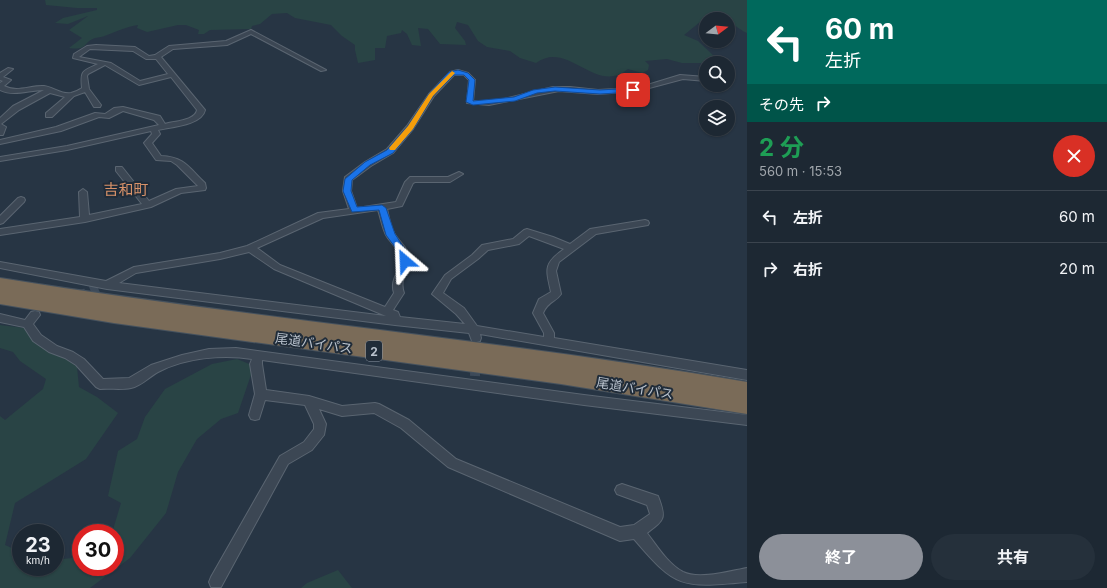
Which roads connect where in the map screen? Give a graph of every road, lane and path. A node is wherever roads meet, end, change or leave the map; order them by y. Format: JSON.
{"nodes":[{"id":1,"x":158,"y":57,"type":"junction"},
{"id":2,"x":105,"y":63,"type":"junction"},
{"id":3,"x":10,"y":69,"type":"dead end"},
{"id":4,"x":323,"y":70,"type":"dead end"},
{"id":5,"x":172,"y":75,"type":"junction"},
{"id":6,"x":0,"y":77,"type":"edge"},
{"id":7,"x":699,"y":78,"type":"edge"},
{"id":8,"x":0,"y":86,"type":"edge"},
{"id":9,"x":86,"y":89,"type":"junction"},
{"id":10,"x":48,"y":90,"type":"junction"},
{"id":11,"x":72,"y":95,"type":"junction"},
{"id":12,"x":97,"y":105,"type":"dead end"},
{"id":13,"x":49,"y":115,"type":"dead end"},
{"id":14,"x":0,"y":122,"type":"edge"},
{"id":15,"x":0,"y":126,"type":"edge"},
{"id":16,"x":163,"y":126,"type":"junction"},
{"id":17,"x":153,"y":128,"type":"junction"},
{"id":18,"x":0,"y":133,"type":"edge"},
{"id":19,"x":0,"y":142,"type":"edge"},
{"id":20,"x":0,"y":159,"type":"edge"},
{"id":21,"x":119,"y":169,"type":"dead end"},
{"id":22,"x":459,"y":174,"type":"dead end"},
{"id":23,"x":84,"y":192,"type":"dead end"},
{"id":24,"x":22,"y":200,"type":"dead end"},
{"id":25,"x":148,"y":205,"type":"junction"},
{"id":26,"x":382,"y":208,"type":"junction"},
{"id":27,"x":354,"y":210,"type":"junction"},
{"id":28,"x":84,"y":219,"type":"junction"},
{"id":29,"x":0,"y":221,"type":"edge"},
{"id":30,"x":645,"y":223,"type":"dead end"},
{"id":31,"x":0,"y":232,"type":"edge"},
{"id":32,"x":250,"y":248,"type":"junction"},
{"id":33,"x":570,"y":248,"type":"junction"},
{"id":34,"x":0,"y":265,"type":"edge"},
{"id":35,"x":0,"y":284,"type":"edge"},
{"id":36,"x":108,"y":285,"type":"junction"},
{"id":37,"x":98,"y":288,"type":"tunnel mouth"},
{"id":38,"x":0,"y":298,"type":"edge"},
{"id":39,"x":30,"y":308,"type":"junction"},
{"id":40,"x":387,"y":312,"type":"junction"},
{"id":41,"x":0,"y":318,"type":"edge"},
{"id":42,"x":395,"y":321,"type":"junction"},
{"id":43,"x":27,"y":324,"type":"junction"},
{"id":44,"x":475,"y":334,"type":"junction"},
{"id":45,"x":549,"y":342,"type":"junction"},
{"id":46,"x":258,"y":355,"type":"junction"},
{"id":47,"x":747,"y":374,"type":"edge"},
{"id":48,"x":747,"y":390,"type":"edge"},
{"id":49,"x":261,"y":394,"type":"junction"},
{"id":50,"x":309,"y":401,"type":"junction"},
{"id":51,"x":747,"y":405,"type":"edge"},
{"id":52,"x":255,"y":415,"type":"dead end"},
{"id":53,"x":747,"y":420,"type":"edge"},
{"id":54,"x":622,"y":490,"type":"dead end"},
{"id":55,"x":637,"y":532,"type":"junction"},
{"id":56,"x":747,"y":575,"type":"edge"},
{"id":57,"x":216,"y":582,"type":"dead end"}],
"edges":[{"from":1,"to":2,"type":"street"},
{"from":1,"to":4,"type":"street"},
{"from":1,"to":5,"type":"street"},
{"from":2,"to":5,"type":"street"},
{"from":2,"to":9,"type":"street"},
{"from":3,"to":6,"type":"street"},
{"from":5,"to":16,"type":"street"},
{"from":6,"to":8,"type":"street"},
{"from":7,"to":27,"type":"street"},
{"from":8,"to":10,"type":"street"},
{"from":9,"to":11,"type":"street"},
{"from":9,"to":12,"type":"street"},
{"from":10,"to":11,"type":"street"},
{"from":10,"to":14,"type":"street"},
{"from":11,"to":13,"type":"street"},
{"from":15,"to":18,"type":"street"},
{"from":16,"to":17,"type":"street"},
{"from":16,"to":19,"type":"street"},
{"from":17,"to":20,"type":"street"},
{"from":17,"to":25,"type":"street"},
{"from":21,"to":25,"type":"street"},
{"from":22,"to":26,"type":"street"},
{"from":23,"to":28,"type":"street"},
{"from":24,"to":29,"type":"street"},
{"from":25,"to":28,"type":"street"},
{"from":26,"to":27,"type":"street"},
{"from":26,"to":40,"type":"street"},
{"from":27,"to":32,"type":"street"},
{"from":28,"to":31,"type":"street"},
{"from":30,"to":33,"type":"street"},
{"from":32,"to":36,"type":"street"},
{"from":32,"to":40,"type":"street"},
{"from":33,"to":44,"type":"street"},
{"from":33,"to":45,"type":"street"},
{"from":34,"to":36,"type":"street"},
{"from":35,"to":48,"type":"highway","name":"尾道バイパス","number":"2"},
{"from":36,"to":37,"type":"street"},
{"from":36,"to":42,"type":"street"},
{"from":38,"to":39,"type":"highway","name":"尾道バイパス","number":"2"},
{"from":39,"to":43,"type":"street"},
{"from":39,"to":51,"type":"highway","name":"尾道バイパス","number":"2"},
{"from":40,"to":42,"type":"street"},
{"from":41,"to":43,"type":"street"},
{"from":42,"to":44,"type":"street"},
{"from":43,"to":46,"type":"street"},
{"from":44,"to":45,"type":"street"},
{"from":45,"to":47,"type":"street"},
{"from":46,"to":49,"type":"street"},
{"from":46,"to":53,"type":"street"},
{"from":49,"to":50,"type":"street"},
{"from":49,"to":52,"type":"street"},
{"from":50,"to":55,"type":"street"},
{"from":50,"to":57,"type":"street"},
{"from":54,"to":55,"type":"street"},
{"from":55,"to":56,"type":"street"}]}
